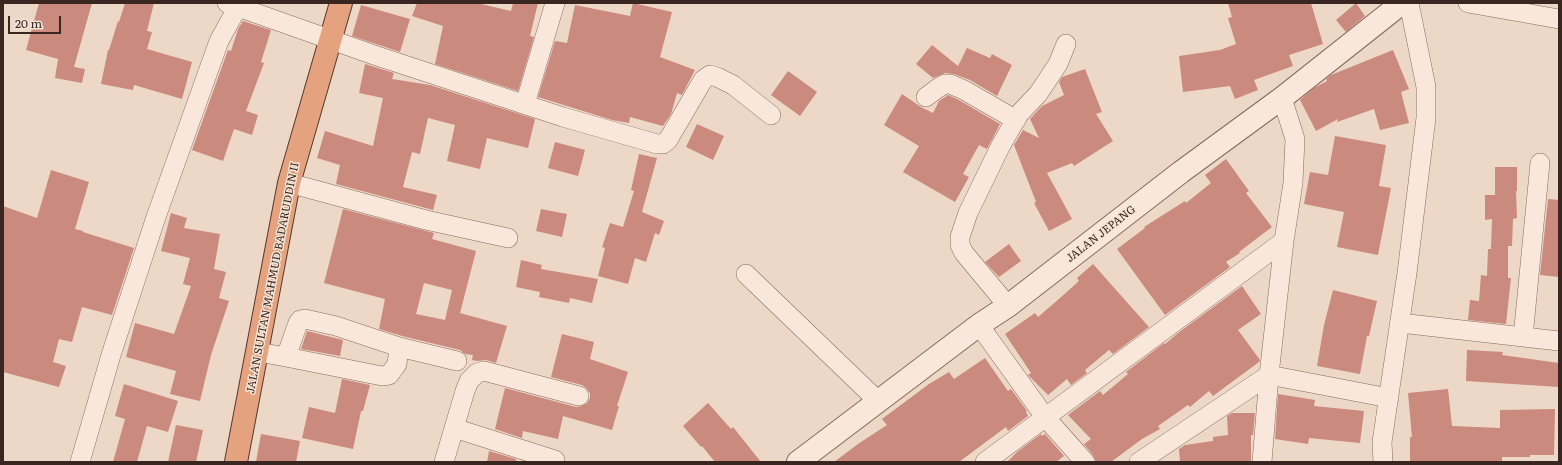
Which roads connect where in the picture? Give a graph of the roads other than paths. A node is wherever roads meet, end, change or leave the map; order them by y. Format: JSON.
{"nodes":[{"id":1,"x":341,"y":3,"type":"edge"},
{"id":2,"x":555,"y":3,"type":"edge"},
{"id":3,"x":1402,"y":3,"type":"edge"},
{"id":4,"x":1409,"y":3,"type":"edge"},
{"id":5,"x":1468,"y":3,"type":"edge"},
{"id":6,"x":235,"y":4,"type":"edge"},
{"id":7,"x":1559,"y":19,"type":"edge"},
{"id":8,"x":331,"y":39,"type":"junction"},
{"id":9,"x":1066,"y":44,"type":"dead end"},
{"id":10,"x":926,"y":97,"type":"dead end"},
{"id":11,"x":1282,"y":98,"type":"junction"},
{"id":12,"x":525,"y":104,"type":"junction"},
{"id":13,"x":771,"y":115,"type":"dead end"},
{"id":14,"x":1016,"y":120,"type":"junction"},
{"id":15,"x":1540,"y":163,"type":"dead end"},
{"id":16,"x":289,"y":182,"type":"junction"},
{"id":17,"x":508,"y":238,"type":"dead end"},
{"id":18,"x":1284,"y":241,"type":"junction"},
{"id":19,"x":746,"y":274,"type":"dead end"},
{"id":20,"x":1008,"y":306,"type":"junction"},
{"id":21,"x":1400,"y":323,"type":"junction"},
{"id":22,"x":979,"y":325,"type":"junction"},
{"id":23,"x":1523,"y":337,"type":"junction"},
{"id":24,"x":1559,"y":341,"type":"edge"},
{"id":25,"x":400,"y":347,"type":"junction"},
{"id":26,"x":258,"y":352,"type":"junction"},
{"id":27,"x":286,"y":357,"type":"junction"},
{"id":28,"x":457,"y":362,"type":"dead end"},
{"id":29,"x":1269,"y":375,"type":"junction"},
{"id":30,"x":579,"y":396,"type":"dead end"},
{"id":31,"x":1389,"y":398,"type":"junction"},
{"id":32,"x":878,"y":401,"type":"junction"},
{"id":33,"x":1045,"y":416,"type":"junction"},
{"id":34,"x":454,"y":428,"type":"junction"},
{"id":35,"x":1159,"y":455,"type":"edge"},
{"id":36,"x":555,"y":460,"type":"dead end"},
{"id":37,"x":80,"y":462,"type":"edge"},
{"id":38,"x":236,"y":462,"type":"edge"},
{"id":39,"x":444,"y":462,"type":"edge"},
{"id":40,"x":798,"y":462,"type":"edge"},
{"id":41,"x":985,"y":462,"type":"edge"},
{"id":42,"x":1085,"y":462,"type":"edge"},
{"id":43,"x":1139,"y":462,"type":"edge"},
{"id":44,"x":1262,"y":462,"type":"edge"},
{"id":45,"x":1383,"y":462,"type":"edge"}],
"edges":[{"from":1,"to":8,"type":"highway","name":"JALAN SULTAN MAHMUD BADARUDDIN II"},
{"from":2,"to":12,"type":"street"},
{"from":3,"to":11,"type":"street","name":"JALAN JEPANG"},
{"from":4,"to":21,"type":"street"},
{"from":5,"to":7,"type":"street"},
{"from":6,"to":8,"type":"street"},
{"from":6,"to":37,"type":"street"},
{"from":8,"to":12,"type":"street"},
{"from":8,"to":16,"type":"highway","name":"JALAN SULTAN MAHMUD BADARUDDIN II"},
{"from":9,"to":14,"type":"street"},
{"from":10,"to":14,"type":"street"},
{"from":11,"to":18,"type":"street"},
{"from":11,"to":20,"type":"street","name":"JALAN JEPANG"},
{"from":12,"to":13,"type":"street"},
{"from":14,"to":20,"type":"street"},
{"from":15,"to":23,"type":"street"},
{"from":16,"to":17,"type":"street"},
{"from":16,"to":26,"type":"highway","name":"JALAN SULTAN MAHMUD BADARUDDIN II"},
{"from":18,"to":29,"type":"street"},
{"from":18,"to":33,"type":"street"},
{"from":19,"to":32,"type":"street"},
{"from":20,"to":22,"type":"street","name":"JALAN JEPANG"},
{"from":21,"to":23,"type":"street"},
{"from":21,"to":31,"type":"street"},
{"from":22,"to":32,"type":"street","name":"JALAN JEPANG"},
{"from":22,"to":33,"type":"street"},
{"from":23,"to":24,"type":"street"},
{"from":25,"to":27,"type":"street"},
{"from":25,"to":27,"type":"street"},
{"from":25,"to":28,"type":"street"},
{"from":26,"to":27,"type":"street"},
{"from":26,"to":38,"type":"highway","name":"JALAN SULTAN MAHMUD BADARUDDIN II"},
{"from":29,"to":31,"type":"street"},
{"from":29,"to":35,"type":"street"},
{"from":29,"to":44,"type":"street"},
{"from":30,"to":34,"type":"street"},
{"from":31,"to":45,"type":"street"},
{"from":32,"to":40,"type":"street","name":"JALAN JEPANG"},
{"from":33,"to":41,"type":"street"},
{"from":33,"to":42,"type":"street"},
{"from":34,"to":36,"type":"street"},
{"from":34,"to":39,"type":"street"},
{"from":35,"to":43,"type":"street"}]}
